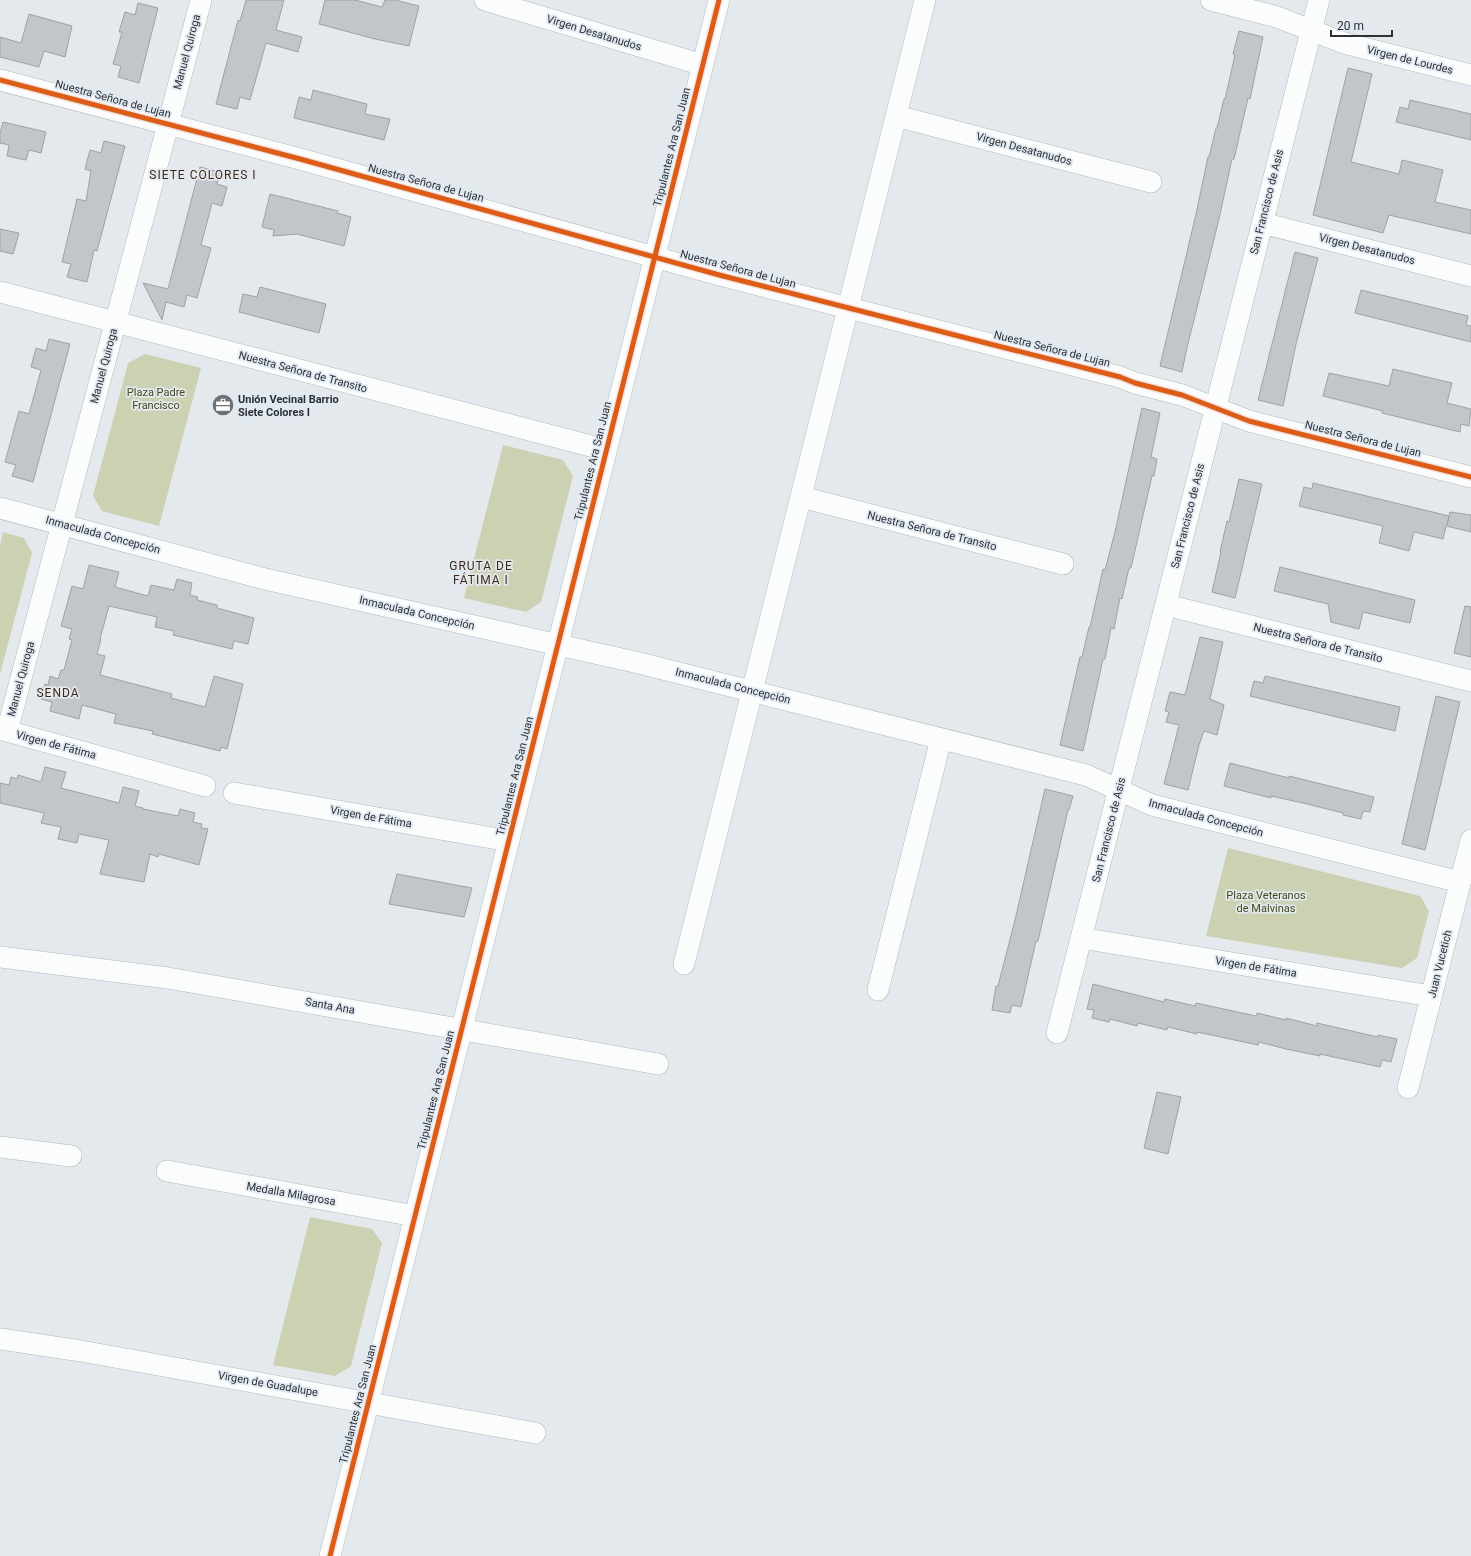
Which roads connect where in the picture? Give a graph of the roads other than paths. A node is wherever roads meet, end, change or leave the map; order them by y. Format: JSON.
{"nodes":[{"id":1,"x":201,"y":0,"type":"edge"},
{"id":2,"x":485,"y":0,"type":"edge"},
{"id":3,"x":719,"y":0,"type":"edge"},
{"id":4,"x":925,"y":0,"type":"edge"},
{"id":5,"x":1211,"y":0,"type":"edge"},
{"id":6,"x":1319,"y":0,"type":"edge"},
{"id":7,"x":1311,"y":30,"type":"junction"},
{"id":8,"x":703,"y":65,"type":"junction"},
{"id":9,"x":1471,"y":75,"type":"edge"},
{"id":10,"x":0,"y":80,"type":"edge"},
{"id":11,"x":896,"y":116,"type":"junction"},
{"id":12,"x":168,"y":124,"type":"junction"},
{"id":13,"x":1151,"y":182,"type":"dead end"},
{"id":14,"x":1262,"y":223,"type":"junction"},
{"id":15,"x":655,"y":257,"type":"junction"},
{"id":16,"x":1471,"y":276,"type":"edge"},
{"id":17,"x":0,"y":292,"type":"edge"},
{"id":18,"x":848,"y":308,"type":"junction"},
{"id":19,"x":116,"y":323,"type":"junction"},
{"id":20,"x":1216,"y":408,"type":"junction"},
{"id":21,"x":606,"y":450,"type":"junction"},
{"id":22,"x":1471,"y":477,"type":"edge"},
{"id":23,"x":801,"y":497,"type":"junction"},
{"id":24,"x":0,"y":508,"type":"edge"},
{"id":25,"x":62,"y":524,"type":"junction"},
{"id":26,"x":1063,"y":564,"type":"dead end"},
{"id":27,"x":1166,"y":605,"type":"junction"},
{"id":28,"x":558,"y":644,"type":"junction"},
{"id":29,"x":1471,"y":681,"type":"edge"},
{"id":30,"x":752,"y":691,"type":"junction"},
{"id":31,"x":4,"y":730,"type":"edge"},
{"id":32,"x":941,"y":739,"type":"junction"},
{"id":33,"x":205,"y":786,"type":"dead end"},
{"id":34,"x":1119,"y":790,"type":"junction"},
{"id":35,"x":234,"y":793,"type":"dead end"},
{"id":36,"x":1471,"y":840,"type":"edge"},
{"id":37,"x":509,"y":841,"type":"junction"},
{"id":38,"x":1460,"y":882,"type":"junction"},
{"id":39,"x":1081,"y":938,"type":"junction"},
{"id":40,"x":0,"y":956,"type":"edge"},
{"id":41,"x":684,"y":964,"type":"dead end"},
{"id":42,"x":878,"y":990,"type":"dead end"},
{"id":43,"x":1431,"y":996,"type":"junction"},
{"id":44,"x":462,"y":1029,"type":"junction"},
{"id":45,"x":1058,"y":1033,"type":"dead end"},
{"id":46,"x":658,"y":1064,"type":"dead end"},
{"id":47,"x":1408,"y":1088,"type":"dead end"},
{"id":48,"x":0,"y":1147,"type":"edge"},
{"id":49,"x":71,"y":1156,"type":"dead end"},
{"id":50,"x":167,"y":1171,"type":"dead end"},
{"id":51,"x":415,"y":1216,"type":"junction"},
{"id":52,"x":0,"y":1340,"type":"edge"},
{"id":53,"x":368,"y":1402,"type":"junction"},
{"id":54,"x":535,"y":1432,"type":"dead end"},
{"id":55,"x":330,"y":1556,"type":"edge"}],
"edges":[{"from":1,"to":12,"type":"street","name":"Manuel Quiroga"},
{"from":2,"to":8,"type":"street","name":"Virgen Desatanudos"},
{"from":3,"to":8,"type":"street","name":"Tripulantes Ara San Juan"},
{"from":4,"to":11,"type":"street"},
{"from":5,"to":7,"type":"street","name":"Virgen de Lourdes"},
{"from":6,"to":7,"type":"street","name":"San Francisco de Asis"},
{"from":7,"to":9,"type":"street","name":"Virgen de Lourdes"},
{"from":7,"to":14,"type":"street","name":"San Francisco de Asis"},
{"from":8,"to":15,"type":"street","name":"Tripulantes Ara San Juan"},
{"from":10,"to":12,"type":"street","name":"Nuestra Señora de Lujan"},
{"from":11,"to":13,"type":"street","name":"Virgen Desatanudos"},
{"from":11,"to":18,"type":"street"},
{"from":12,"to":15,"type":"street","name":"Nuestra Señora de Lujan"},
{"from":12,"to":19,"type":"street","name":"Manuel Quiroga"},
{"from":14,"to":16,"type":"street","name":"Virgen Desatanudos"},
{"from":14,"to":20,"type":"street","name":"San Francisco de Asis"},
{"from":15,"to":18,"type":"street","name":"Nuestra Señora de Lujan"},
{"from":15,"to":21,"type":"street","name":"Tripulantes Ara San Juan"},
{"from":17,"to":19,"type":"street","name":"Nuestra Señora de Transito"},
{"from":18,"to":20,"type":"street","name":"Nuestra Señora de Lujan"},
{"from":18,"to":23,"type":"street"},
{"from":19,"to":21,"type":"street","name":"Nuestra Señora de Transito"},
{"from":19,"to":25,"type":"street","name":"Manuel Quiroga"},
{"from":20,"to":22,"type":"street","name":"Nuestra Señora de Lujan"},
{"from":20,"to":27,"type":"street","name":"San Francisco de Asis"},
{"from":21,"to":28,"type":"street","name":"Tripulantes Ara San Juan"},
{"from":23,"to":26,"type":"street","name":"Nuestra Señora de Transito"},
{"from":23,"to":30,"type":"street"},
{"from":24,"to":25,"type":"street","name":"Inmaculada Concepción"},
{"from":25,"to":28,"type":"street","name":"Inmaculada Concepción"},
{"from":25,"to":31,"type":"street","name":"Manuel Quiroga"},
{"from":27,"to":29,"type":"street","name":"Nuestra Señora de Transito"},
{"from":27,"to":34,"type":"street","name":"San Francisco de Asis"},
{"from":28,"to":30,"type":"street","name":"Inmaculada Concepción"},
{"from":28,"to":37,"type":"street","name":"Tripulantes Ara San Juan"},
{"from":30,"to":32,"type":"street","name":"Inmaculada Concepción"},
{"from":30,"to":41,"type":"street"},
{"from":31,"to":33,"type":"street","name":"Virgen de Fátima"},
{"from":32,"to":34,"type":"street","name":"Inmaculada Concepción"},
{"from":32,"to":42,"type":"street"},
{"from":34,"to":38,"type":"street","name":"Inmaculada Concepción"},
{"from":34,"to":39,"type":"street","name":"San Francisco de Asis"},
{"from":35,"to":37,"type":"street","name":"Virgen de Fátima"},
{"from":36,"to":38,"type":"street","name":"Juan Vucetich"},
{"from":37,"to":44,"type":"street","name":"Tripulantes Ara San Juan"},
{"from":38,"to":43,"type":"street","name":"Juan Vucetich"},
{"from":39,"to":43,"type":"street","name":"Virgen de Fátima"},
{"from":39,"to":45,"type":"street","name":"San Francisco de Asis"},
{"from":40,"to":44,"type":"street","name":"Santa Ana"},
{"from":43,"to":47,"type":"street","name":"Juan Vucetich"},
{"from":44,"to":46,"type":"street","name":"Santa Ana"},
{"from":44,"to":51,"type":"street","name":"Tripulantes Ara San Juan"},
{"from":48,"to":49,"type":"street"},
{"from":50,"to":51,"type":"street","name":"Medalla Milagrosa"},
{"from":51,"to":53,"type":"street","name":"Tripulantes Ara San Juan"},
{"from":52,"to":53,"type":"street","name":"Virgen de Guadalupe"},
{"from":53,"to":54,"type":"street","name":"Virgen de Guadalupe"},
{"from":53,"to":55,"type":"street","name":"Tripulantes Ara San Juan"}]}
